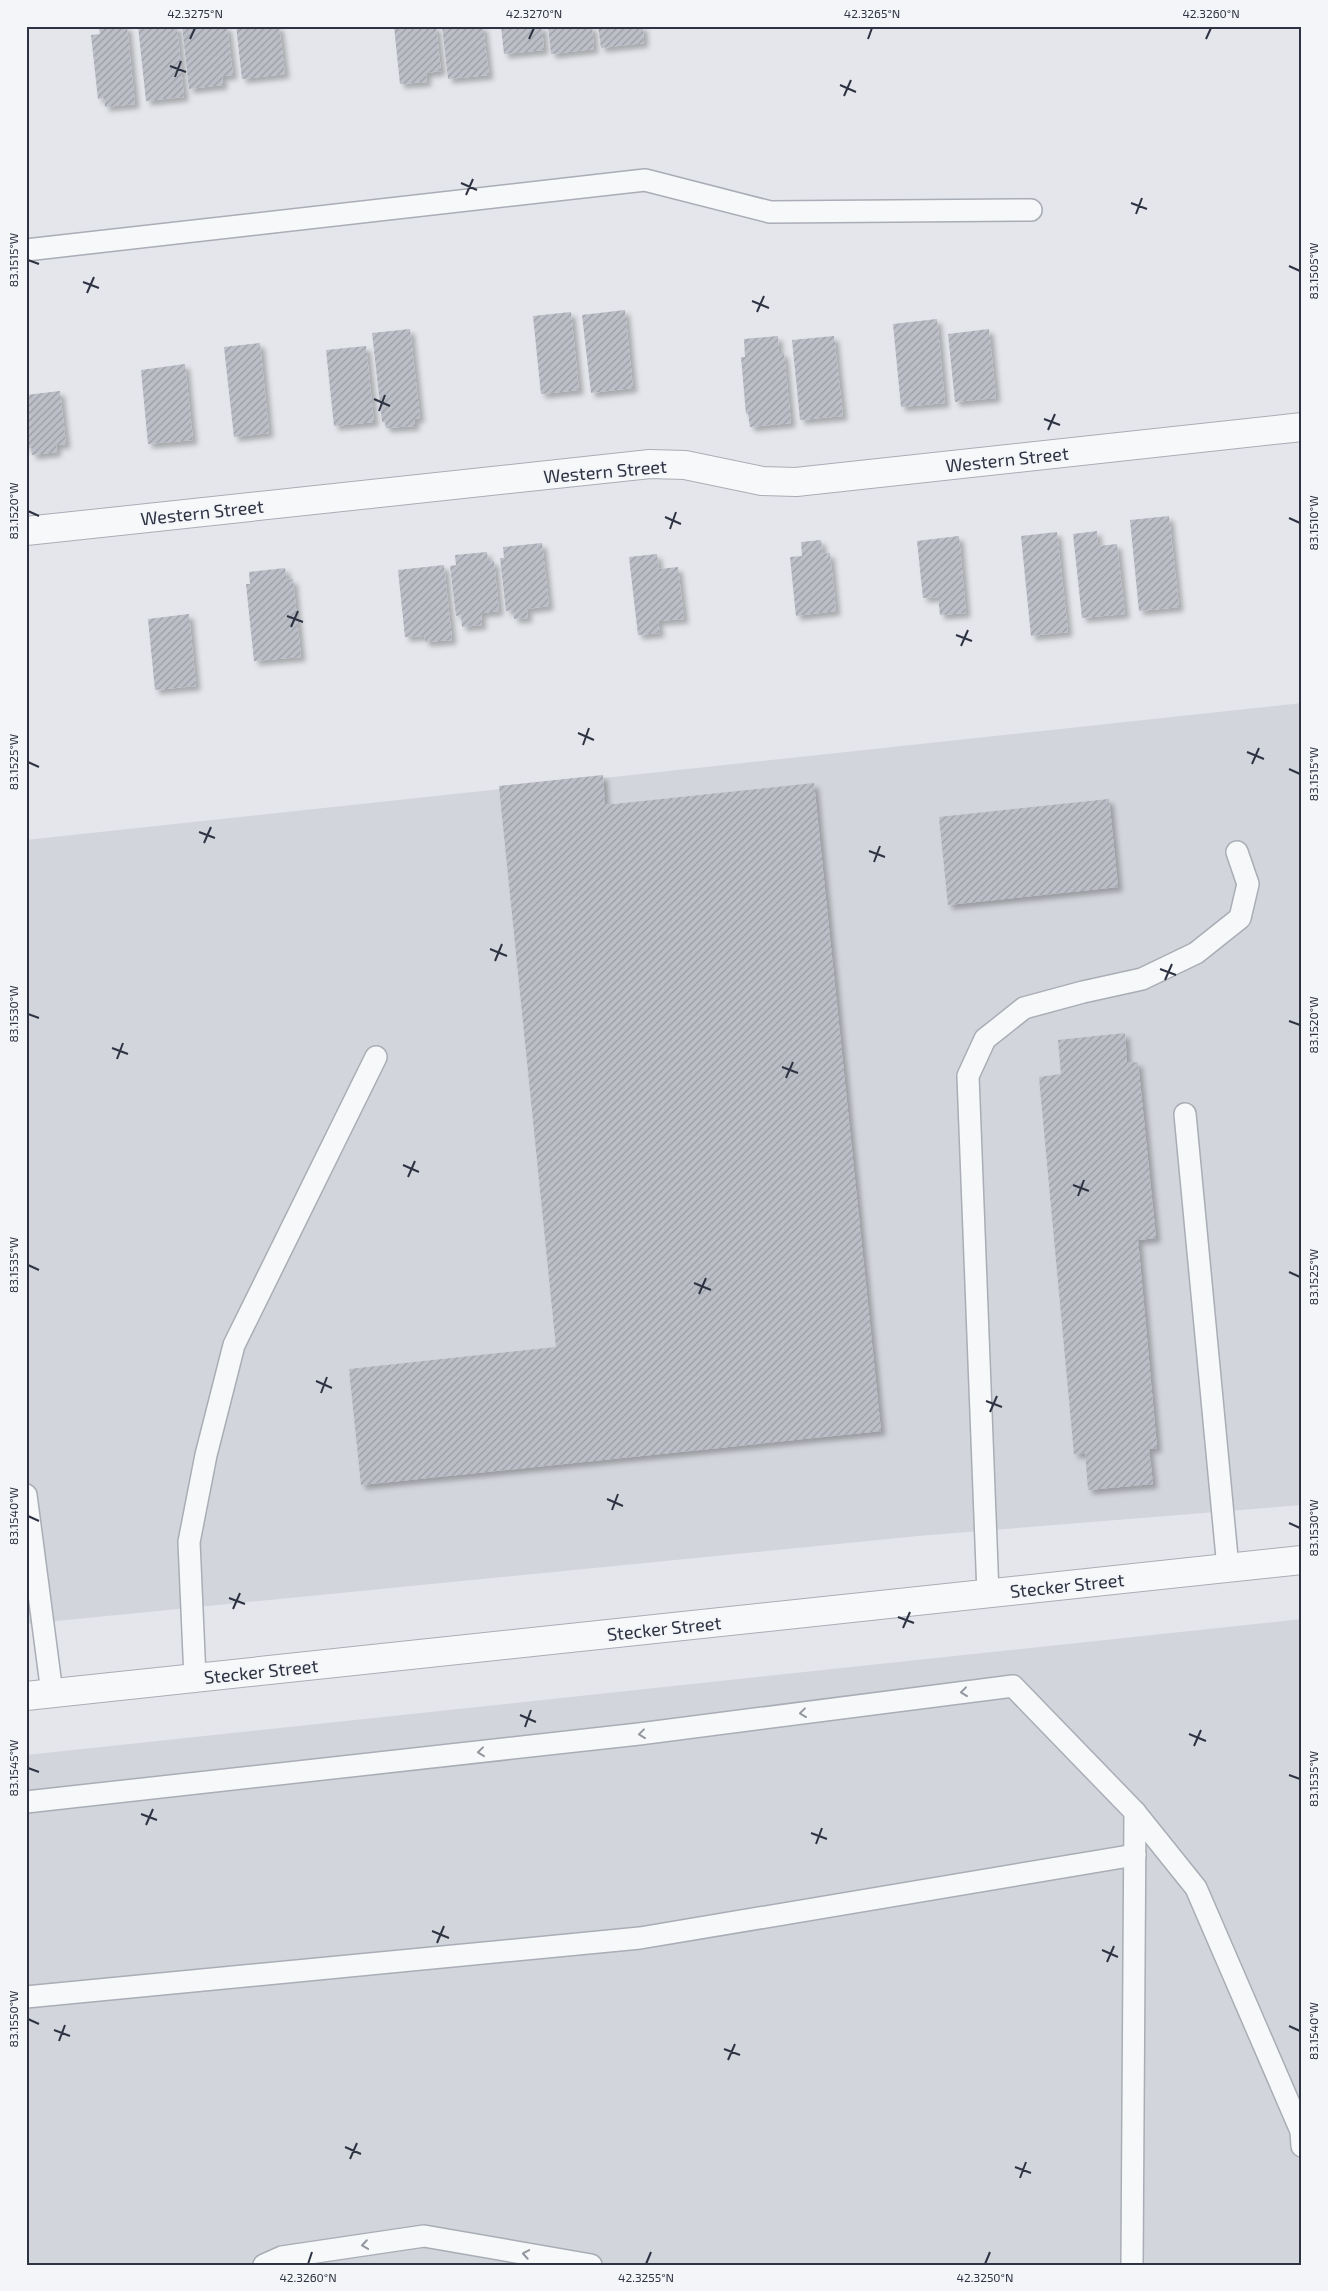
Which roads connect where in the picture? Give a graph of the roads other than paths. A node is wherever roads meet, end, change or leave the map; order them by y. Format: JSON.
{"nodes":[{"id":1,"x":1031,"y":210,"type":"dead end"},
{"id":2,"x":26,"y":250,"type":"edge"},
{"id":3,"x":1302,"y":427,"type":"edge"},
{"id":4,"x":26,"y":531,"type":"edge"},
{"id":5,"x":1237,"y":852,"type":"dead end"},
{"id":6,"x":376,"y":1057,"type":"dead end"},
{"id":7,"x":1185,"y":1114,"type":"dead end"},
{"id":8,"x":26,"y":1495,"type":"edge"},
{"id":9,"x":1302,"y":1560,"type":"edge"},
{"id":10,"x":1228,"y":1568,"type":"junction"},
{"id":11,"x":988,"y":1594,"type":"junction"},
{"id":12,"x":195,"y":1678,"type":"junction"},
{"id":13,"x":39,"y":1694,"type":"edge"},
{"id":14,"x":26,"y":1802,"type":"edge"},
{"id":15,"x":1135,"y":1812,"type":"junction"},
{"id":16,"x":1135,"y":1855,"type":"junction"},
{"id":17,"x":26,"y":1997,"type":"edge"},
{"id":18,"x":1302,"y":2146,"type":"edge"},
{"id":19,"x":264,"y":2265,"type":"edge"},
{"id":20,"x":591,"y":2265,"type":"edge"},
{"id":21,"x":1132,"y":2265,"type":"edge"}],
"edges":[{"from":1,"to":2,"type":"lane"},
{"from":3,"to":4,"type":"street","name":"Western Street"},
{"from":5,"to":11,"type":"lane"},
{"from":6,"to":12,"type":"lane"},
{"from":7,"to":10,"type":"lane"},
{"from":8,"to":13,"type":"lane"},
{"from":9,"to":10,"type":"street","name":"Stecker Street"},
{"from":10,"to":11,"type":"street","name":"Stecker Street"},
{"from":11,"to":12,"type":"street","name":"Stecker Street"},
{"from":12,"to":13,"type":"street","name":"Stecker Street"},
{"from":15,"to":14,"type":"lane","one_way":true},
{"from":15,"to":16,"type":"lane"},
{"from":15,"to":18,"type":"lane"},
{"from":16,"to":17,"type":"lane"},
{"from":16,"to":21,"type":"lane"},
{"from":20,"to":19,"type":"lane","one_way":true}]}
